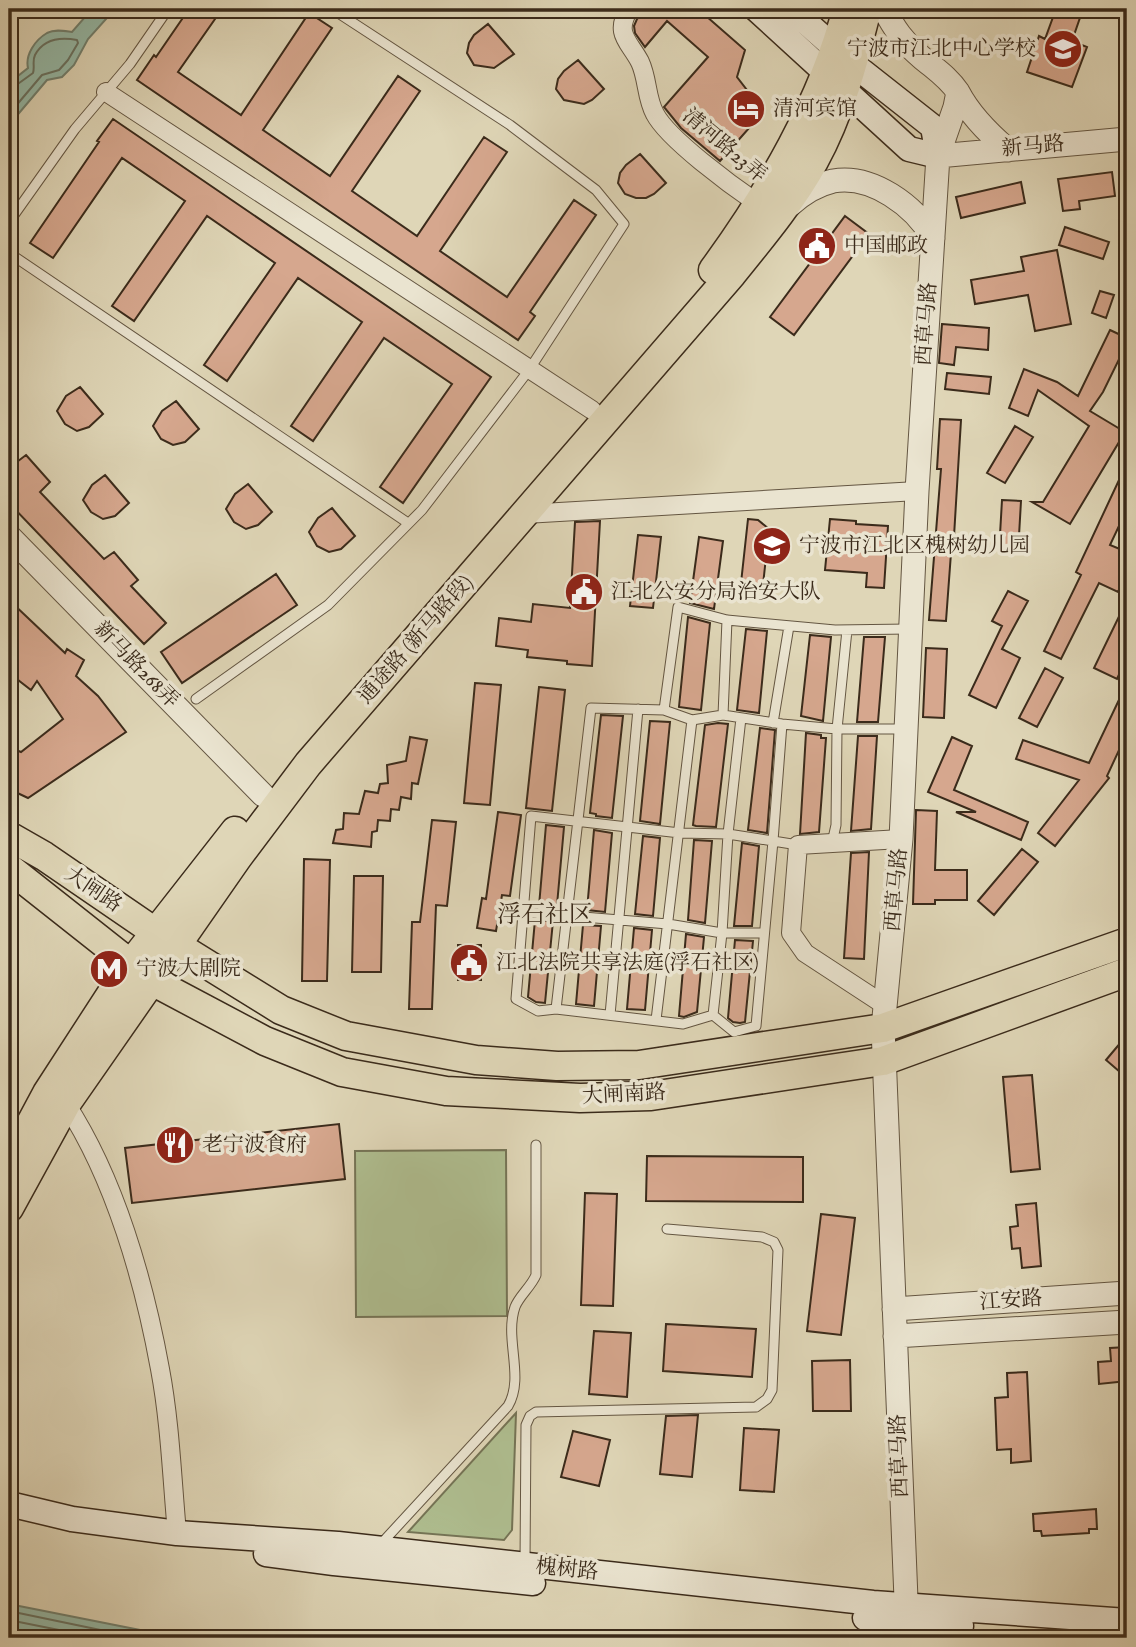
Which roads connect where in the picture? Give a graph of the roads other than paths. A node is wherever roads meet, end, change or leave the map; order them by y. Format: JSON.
{"nodes":[{"id":1,"x":168,"y":9,"type":"edge"},
{"id":2,"x":332,"y":9,"type":"edge"},
{"id":3,"x":629,"y":9,"type":"edge"},
{"id":4,"x":756,"y":9,"type":"edge"},
{"id":5,"x":791,"y":9,"type":"edge"},
{"id":6,"x":847,"y":9,"type":"edge"},
{"id":7,"x":867,"y":9,"type":"edge"},
{"id":8,"x":884,"y":9,"type":"edge"},
{"id":9,"x":839,"y":69,"type":"junction"},
{"id":10,"x":106,"y":92,"type":"junction"},
{"id":11,"x":958,"y":92,"type":"junction"},
{"id":12,"x":1127,"y":139,"type":"edge"},
{"id":13,"x":1008,"y":150,"type":"junction"},
{"id":14,"x":938,"y":156,"type":"junction"},
{"id":15,"x":767,"y":210,"type":"junction"},
{"id":16,"x":9,"y":222,"type":"edge"},
{"id":17,"x":933,"y":238,"type":"junction"},
{"id":18,"x":9,"y":253,"type":"edge"},
{"id":19,"x":529,"y":370,"type":"junction"},
{"id":20,"x":592,"y":410,"type":"junction"},
{"id":21,"x":917,"y":491,"type":"junction"},
{"id":22,"x":525,"y":514,"type":"junction"},
{"id":23,"x":408,"y":523,"type":"junction"},
{"id":24,"x":9,"y":536,"type":"edge"},
{"id":25,"x":727,"y":620,"type":"junction"},
{"id":26,"x":789,"y":626,"type":"junction"},
{"id":27,"x":911,"y":629,"type":"junction"},
{"id":28,"x":847,"y":630,"type":"junction"},
{"id":29,"x":196,"y":699,"type":"dead end"},
{"id":30,"x":638,"y":709,"type":"junction"},
{"id":31,"x":664,"y":710,"type":"junction"},
{"id":32,"x":723,"y":715,"type":"junction"},
{"id":33,"x":741,"y":718,"type":"junction"},
{"id":34,"x":692,"y":720,"type":"junction"},
{"id":35,"x":778,"y":723,"type":"junction"},
{"id":36,"x":837,"y":729,"type":"junction"},
{"id":37,"x":906,"y":729,"type":"junction"},
{"id":38,"x":263,"y":795,"type":"junction"},
{"id":39,"x":578,"y":820,"type":"junction"},
{"id":40,"x":629,"y":827,"type":"junction"},
{"id":41,"x":680,"y":833,"type":"junction"},
{"id":42,"x":728,"y":834,"type":"junction"},
{"id":43,"x":9,"y":836,"type":"edge"},
{"id":44,"x":901,"y":839,"type":"junction"},
{"id":45,"x":773,"y":841,"type":"junction"},
{"id":46,"x":832,"y":843,"type":"junction"},
{"id":47,"x":798,"y":845,"type":"junction"},
{"id":48,"x":9,"y":868,"type":"edge"},
{"id":49,"x":523,"y":912,"type":"junction"},
{"id":50,"x":567,"y":916,"type":"junction"},
{"id":51,"x":619,"y":922,"type":"junction"},
{"id":52,"x":668,"y":924,"type":"junction"},
{"id":53,"x":722,"y":933,"type":"junction"},
{"id":54,"x":764,"y":933,"type":"junction"},
{"id":55,"x":166,"y":938,"type":"junction"},
{"id":56,"x":1127,"y":942,"type":"edge"},
{"id":57,"x":1127,"y":972,"type":"edge"},
{"id":58,"x":141,"y":973,"type":"junction"},
{"id":59,"x":556,"y":1009,"type":"junction"},
{"id":60,"x":610,"y":1015,"type":"junction"},
{"id":61,"x":713,"y":1015,"type":"junction"},
{"id":62,"x":884,"y":1017,"type":"junction"},
{"id":63,"x":656,"y":1020,"type":"junction"},
{"id":64,"x":883,"y":1060,"type":"junction"},
{"id":65,"x":66,"y":1104,"type":"junction"},
{"id":66,"x":536,"y":1145,"type":"dead end"},
{"id":67,"x":9,"y":1164,"type":"edge"},
{"id":68,"x":9,"y":1208,"type":"edge"},
{"id":69,"x":667,"y":1229,"type":"dead end"},
{"id":70,"x":1127,"y":1293,"type":"edge"},
{"id":71,"x":894,"y":1309,"type":"junction"},
{"id":72,"x":1127,"y":1322,"type":"edge"},
{"id":73,"x":895,"y":1335,"type":"junction"},
{"id":74,"x":9,"y":1504,"type":"edge"},
{"id":75,"x":9,"y":1519,"type":"edge"},
{"id":76,"x":177,"y":1533,"type":"junction"},
{"id":77,"x":377,"y":1549,"type":"junction"},
{"id":78,"x":525,"y":1565,"type":"junction"},
{"id":79,"x":907,"y":1615,"type":"junction"},
{"id":80,"x":1127,"y":1621,"type":"edge"},
{"id":81,"x":1127,"y":1633,"type":"edge"}],
"edges":[{"from":1,"to":10,"type":"lane"},
{"from":2,"to":19,"type":"lane"},
{"from":3,"to":15,"type":"street","name":"清河路23弄"},
{"from":4,"to":9,"type":"main road"},
{"from":5,"to":9,"type":"main road"},
{"from":6,"to":9,"type":"main road"},
{"from":7,"to":9,"type":"main road"},
{"from":8,"to":11,"type":"street"},
{"from":9,"to":14,"type":"main road"},
{"from":9,"to":15,"type":"main road","name":"通途路 (新马路段)"},
{"from":10,"to":16,"type":"lane"},
{"from":10,"to":19,"type":"street"},
{"from":11,"to":13,"type":"street"},
{"from":11,"to":14,"type":"street","name":"西草马路"},
{"from":12,"to":13,"type":"street","name":"新马路"},
{"from":13,"to":14,"type":"street","name":"新马路"},
{"from":14,"to":17,"type":"street","name":"西草马路"},
{"from":15,"to":17,"type":"street"},
{"from":15,"to":20,"type":"main road","name":"通途路 (新马路段)"},
{"from":15,"to":22,"type":"main road","name":"通途路 (新马路段)"},
{"from":17,"to":21,"type":"street","name":"西草马路"},
{"from":18,"to":23,"type":"lane"},
{"from":19,"to":20,"type":"street"},
{"from":19,"to":23,"type":"lane"},
{"from":20,"to":38,"type":"main road","name":"通途路 (新马路段)"},
{"from":21,"to":22,"type":"street"},
{"from":21,"to":27,"type":"street","name":"西草马路"},
{"from":22,"to":55,"type":"main road","name":"通途路 (新马路段)"},
{"from":23,"to":29,"type":"lane"},
{"from":24,"to":38,"type":"street","name":"新马路268弄"},
{"from":25,"to":26,"type":"lane"},
{"from":25,"to":31,"type":"lane"},
{"from":25,"to":32,"type":"lane"},
{"from":26,"to":28,"type":"lane"},
{"from":26,"to":35,"type":"lane"},
{"from":27,"to":28,"type":"lane"},
{"from":27,"to":37,"type":"street","name":"西草马路"},
{"from":28,"to":36,"type":"lane"},
{"from":30,"to":31,"type":"lane"},
{"from":30,"to":39,"type":"lane"},
{"from":30,"to":40,"type":"lane"},
{"from":31,"to":34,"type":"lane"},
{"from":32,"to":33,"type":"lane"},
{"from":32,"to":34,"type":"lane"},
{"from":33,"to":35,"type":"lane"},
{"from":33,"to":42,"type":"lane"},
{"from":34,"to":41,"type":"lane"},
{"from":35,"to":36,"type":"lane"},
{"from":35,"to":45,"type":"lane"},
{"from":36,"to":37,"type":"lane"},
{"from":36,"to":46,"type":"lane"},
{"from":37,"to":44,"type":"street","name":"西草马路"},
{"from":38,"to":55,"type":"main road","name":"通途路 (新马路段)"},
{"from":39,"to":40,"type":"lane"},
{"from":39,"to":49,"type":"lane"},
{"from":39,"to":50,"type":"lane"},
{"from":40,"to":41,"type":"lane"},
{"from":40,"to":51,"type":"lane"},
{"from":41,"to":42,"type":"lane"},
{"from":41,"to":52,"type":"lane"},
{"from":42,"to":45,"type":"lane"},
{"from":42,"to":53,"type":"lane"},
{"from":43,"to":55,"type":"main road","name":"大闸路"},
{"from":44,"to":46,"type":"street"},
{"from":44,"to":62,"type":"street","name":"西草马路"},
{"from":45,"to":47,"type":"lane"},
{"from":45,"to":54,"type":"lane"},
{"from":46,"to":47,"type":"street"},
{"from":47,"to":62,"type":"street"},
{"from":48,"to":58,"type":"main road","name":"大闸路"},
{"from":49,"to":50,"type":"lane"},
{"from":49,"to":59,"type":"lane"},
{"from":50,"to":51,"type":"lane"},
{"from":50,"to":59,"type":"lane"},
{"from":51,"to":52,"type":"lane"},
{"from":51,"to":60,"type":"lane"},
{"from":52,"to":53,"type":"lane"},
{"from":52,"to":63,"type":"lane"},
{"from":53,"to":54,"type":"lane"},
{"from":53,"to":61,"type":"lane"},
{"from":54,"to":61,"type":"lane"},
{"from":55,"to":58,"type":"main road","name":"通途路 (新马路段)"},
{"from":55,"to":62,"type":"main road","name":"大闸南路"},
{"from":56,"to":62,"type":"main road","name":"大闸南路"},
{"from":57,"to":64,"type":"main road","name":"大闸南路"},
{"from":58,"to":64,"type":"main road","name":"大闸南路"},
{"from":58,"to":65,"type":"main road","name":"通途路 (新马路段)"},
{"from":58,"to":67,"type":"main road","name":"通途路 (新马路段)"},
{"from":59,"to":60,"type":"lane"},
{"from":60,"to":63,"type":"lane"},
{"from":61,"to":63,"type":"lane"},
{"from":62,"to":64,"type":"street","name":"西草马路"},
{"from":64,"to":71,"type":"street","name":"西草马路"},
{"from":65,"to":68,"type":"main road","name":"通途路 (新马路段)"},
{"from":65,"to":76,"type":"street"},
{"from":66,"to":77,"type":"lane"},
{"from":69,"to":78,"type":"lane"},
{"from":70,"to":71,"type":"street","name":"江安路"},
{"from":71,"to":73,"type":"street","name":"西草马路"},
{"from":72,"to":73,"type":"street","name":"江安路"},
{"from":73,"to":79,"type":"street","name":"西草马路"},
{"from":74,"to":76,"type":"main road","name":"槐树路"},
{"from":75,"to":79,"type":"main road","name":"槐树路"},
{"from":76,"to":77,"type":"main road","name":"槐树路"},
{"from":77,"to":78,"type":"main road","name":"槐树路"},
{"from":78,"to":79,"type":"main road","name":"槐树路"},
{"from":79,"to":80,"type":"main road","name":"槐树路"},
{"from":79,"to":81,"type":"main road","name":"槐树路"}]}
